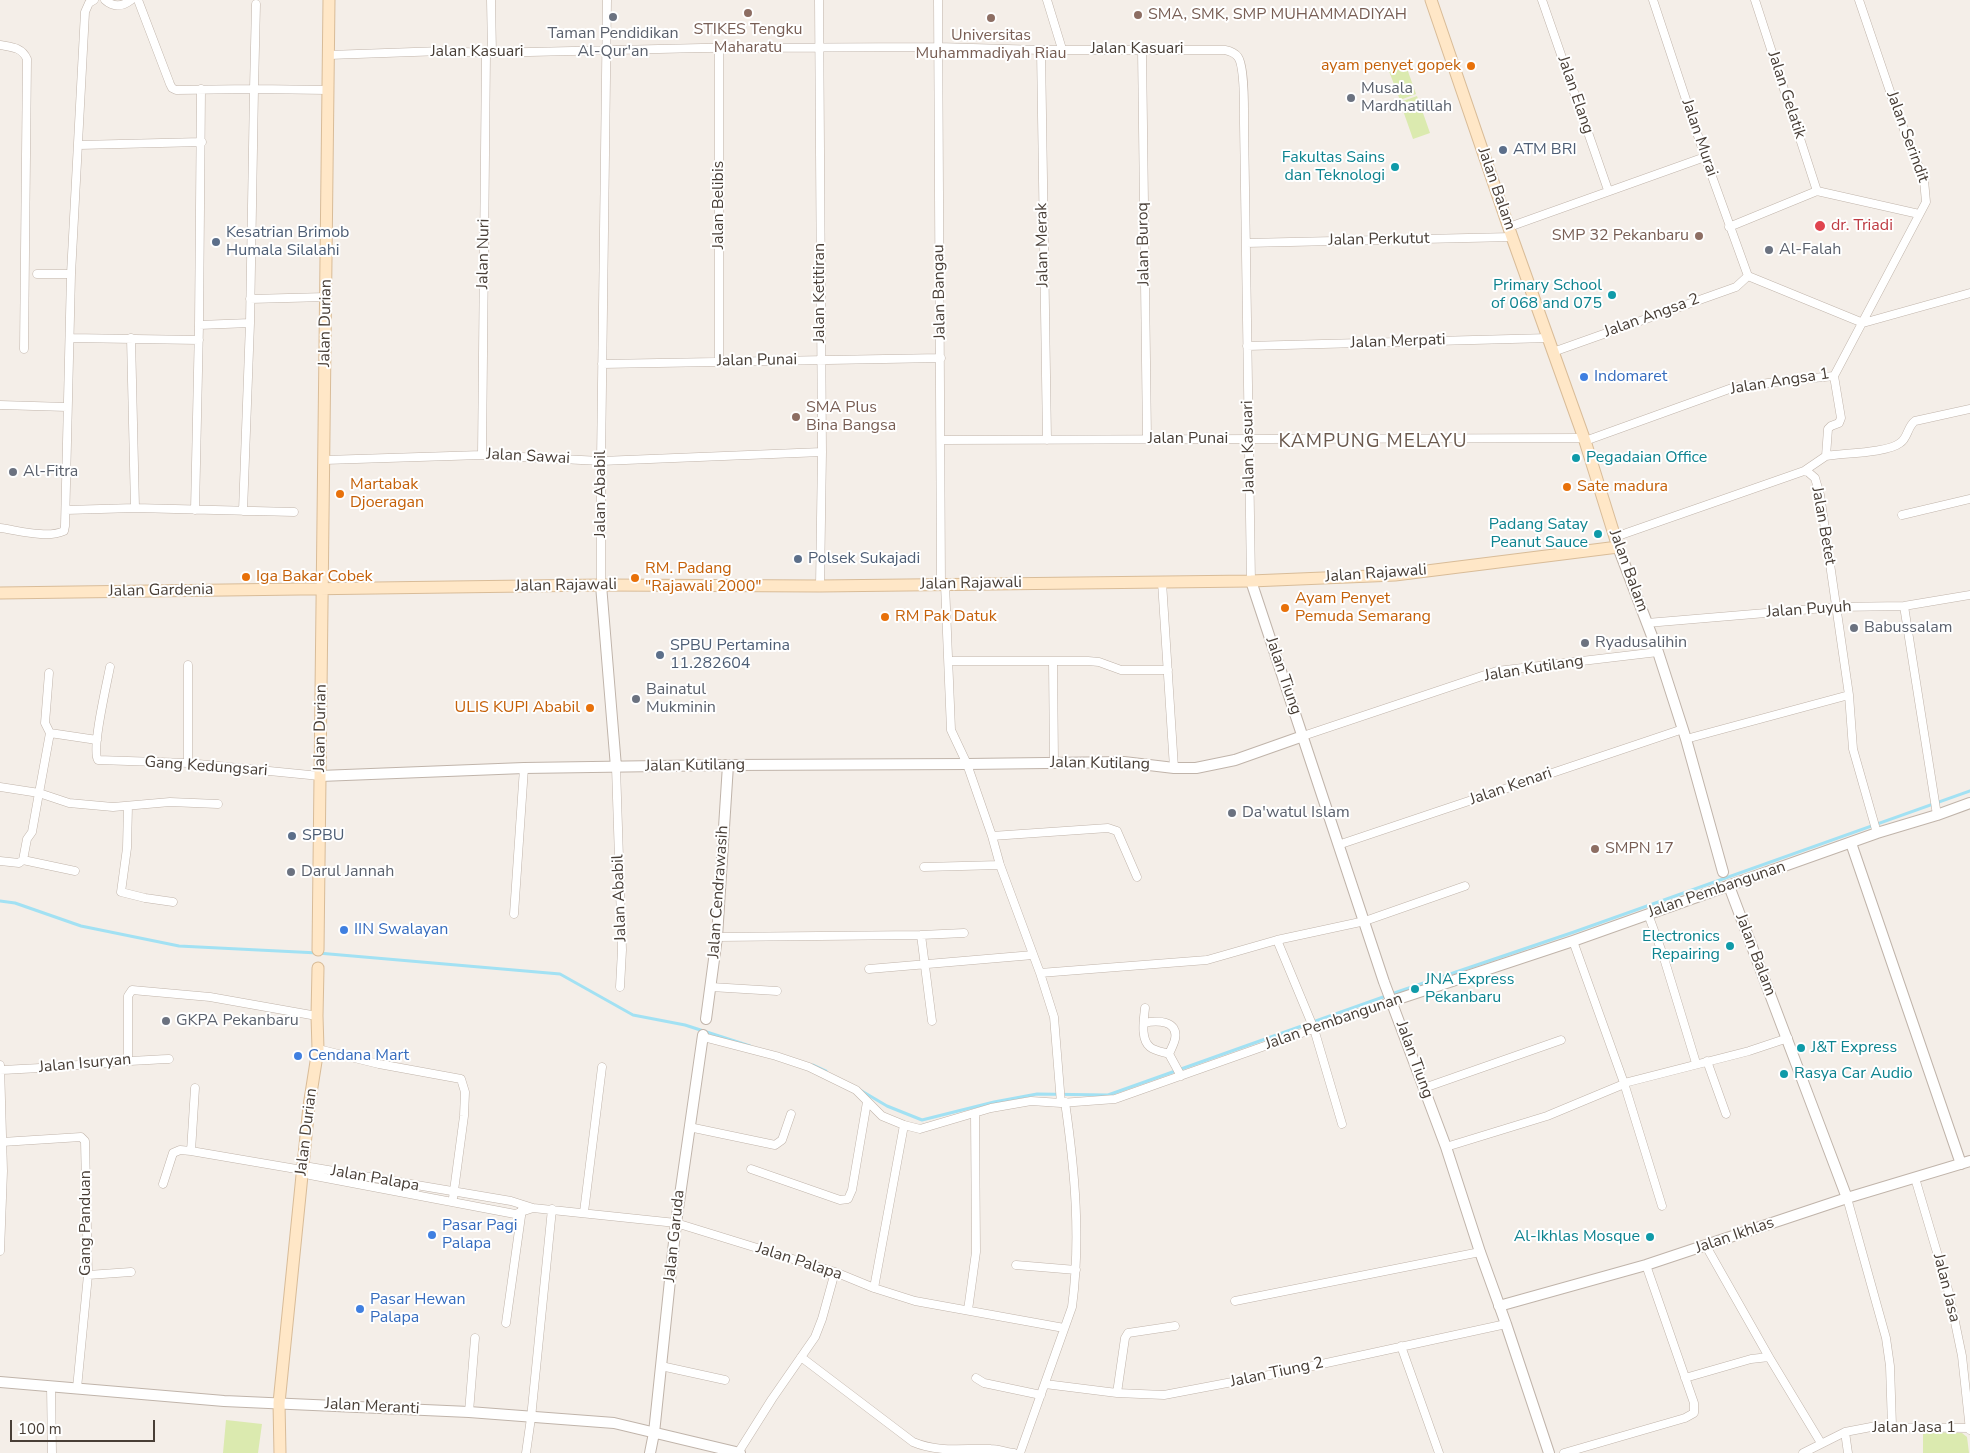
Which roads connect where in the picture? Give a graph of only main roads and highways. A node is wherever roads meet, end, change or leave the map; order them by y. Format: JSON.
{"nodes":[{"id":1,"x":329,"y":0,"type":"edge"},
{"id":2,"x":1431,"y":0,"type":"edge"},
{"id":3,"x":1617,"y":542,"type":"joint"},
{"id":4,"x":323,"y":588,"type":"junction"},
{"id":5,"x":0,"y":593,"type":"edge"},
{"id":6,"x":318,"y":950,"type":"road end"},
{"id":7,"x":318,"y":968,"type":"road end"},
{"id":8,"x":280,"y":1453,"type":"edge"}],
"edges":[{"from":1,"to":4,"type":"main road","name":"Jalan Durian"},
{"from":2,"to":3,"type":"main road","name":"Jalan Balam"},
{"from":3,"to":4,"type":"main road","name":"Jalan Rajawali"},
{"from":4,"to":5,"type":"main road","name":"Jalan Gardenia"},
{"from":4,"to":6,"type":"main road","name":"Jalan Durian"},
{"from":7,"to":8,"type":"main road","name":"Jalan Durian"}]}
